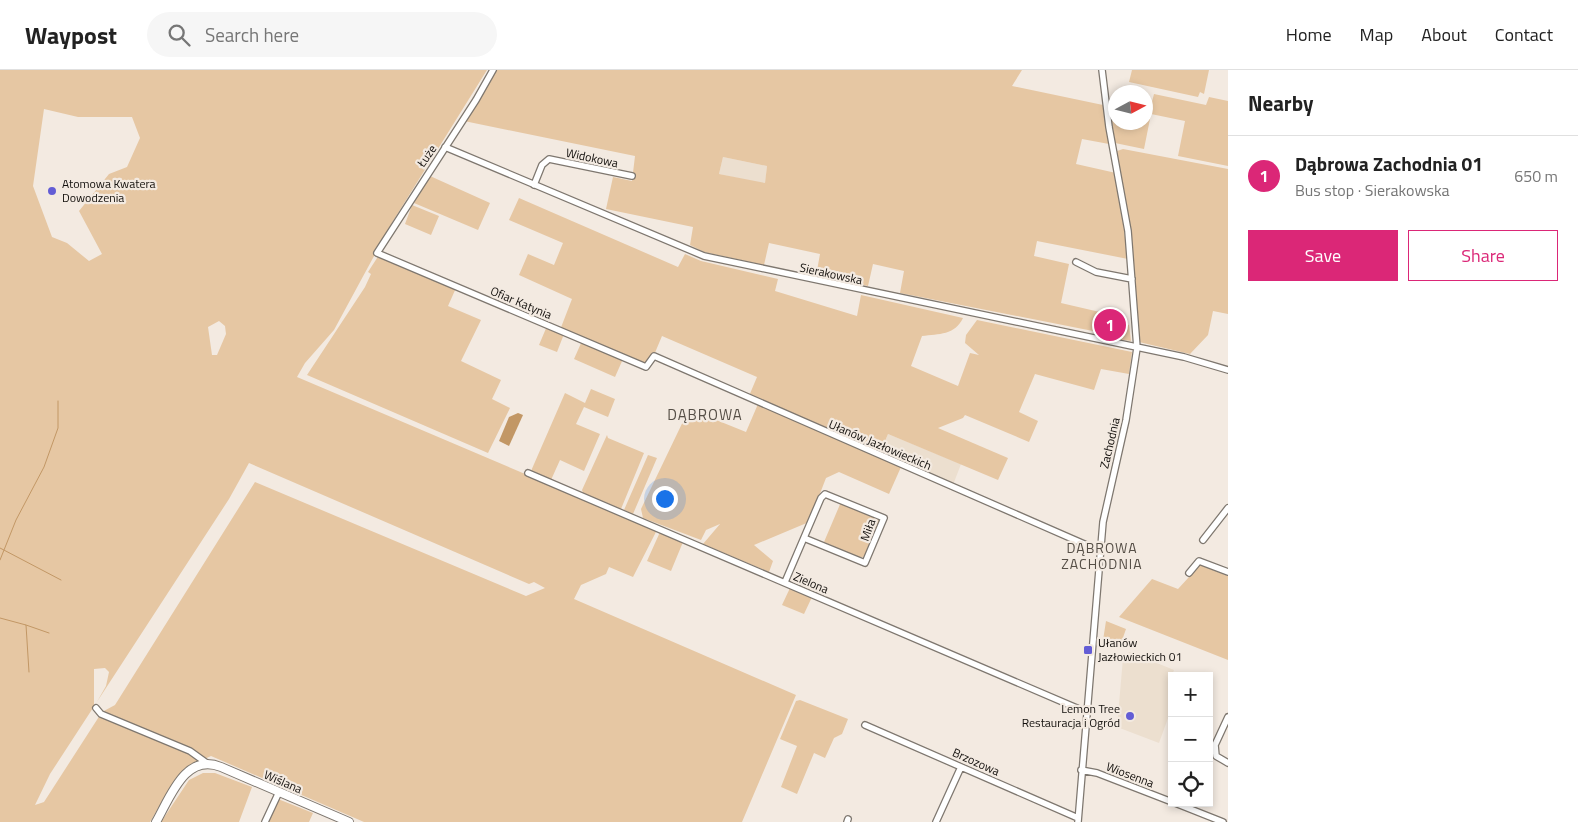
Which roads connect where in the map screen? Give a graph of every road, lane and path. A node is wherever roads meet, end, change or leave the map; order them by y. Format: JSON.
{"nodes":[{"id":1,"x":493,"y":70,"type":"edge"},
{"id":2,"x":1102,"y":70,"type":"edge"},
{"id":3,"x":445,"y":147,"type":"junction"},
{"id":4,"x":632,"y":176,"type":"dead end"},
{"id":5,"x":534,"y":185,"type":"junction"},
{"id":6,"x":377,"y":253,"type":"joint"},
{"id":7,"x":1076,"y":262,"type":"dead end"},
{"id":8,"x":1132,"y":279,"type":"junction"},
{"id":9,"x":1137,"y":348,"type":"junction"},
{"id":10,"x":652,"y":358,"type":"joint"},
{"id":11,"x":1228,"y":370,"type":"edge"},
{"id":12,"x":528,"y":472,"type":"dead end"},
{"id":13,"x":1228,"y":508,"type":"edge"},
{"id":14,"x":804,"y":538,"type":"junction"},
{"id":15,"x":1203,"y":540,"type":"dead end"},
{"id":16,"x":1101,"y":548,"type":"junction"},
{"id":17,"x":1228,"y":572,"type":"edge"},
{"id":18,"x":1188,"y":573,"type":"dead end"},
{"id":19,"x":785,"y":582,"type":"junction"},
{"id":20,"x":96,"y":708,"type":"dead end"},
{"id":21,"x":1086,"y":712,"type":"junction"},
{"id":22,"x":1228,"y":717,"type":"edge"},
{"id":23,"x":865,"y":725,"type":"dead end"},
{"id":24,"x":1228,"y":763,"type":"edge"},
{"id":25,"x":208,"y":764,"type":"junction"},
{"id":26,"x":960,"y":766,"type":"junction"},
{"id":27,"x":1081,"y":770,"type":"junction"},
{"id":28,"x":279,"y":792,"type":"junction"},
{"id":29,"x":1168,"y":801,"type":"edge"},
{"id":30,"x":1184,"y":807,"type":"edge"},
{"id":31,"x":1078,"y":820,"type":"edge"},
{"id":32,"x":156,"y":822,"type":"edge"},
{"id":33,"x":265,"y":822,"type":"edge"},
{"id":34,"x":349,"y":822,"type":"edge"},
{"id":35,"x":936,"y":822,"type":"edge"},
{"id":36,"x":1223,"y":822,"type":"edge"}],
"edges":[{"from":1,"to":3,"type":"street","name":"Łuże"},
{"from":2,"to":8,"type":"street","name":"Zachodnia"},
{"from":3,"to":5,"type":"street","name":"Sierakowska"},
{"from":3,"to":6,"type":"street","name":"Łuże"},
{"from":4,"to":5,"type":"street","name":"Widokowa"},
{"from":5,"to":9,"type":"street","name":"Sierakowska"},
{"from":6,"to":10,"type":"street","name":"Ofiar Katynia"},
{"from":7,"to":8,"type":"street"},
{"from":8,"to":9,"type":"street","name":"Zachodnia"},
{"from":9,"to":11,"type":"street","name":"Sierakowska"},
{"from":9,"to":16,"type":"street","name":"Zachodnia"},
{"from":10,"to":16,"type":"street","name":"Ułanów Jazłowieckich"},
{"from":12,"to":19,"type":"street","name":"Zielona"},
{"from":13,"to":15,"type":"street"},
{"from":14,"to":14,"type":"street","name":"Miła"},
{"from":14,"to":19,"type":"street","name":"Miła"},
{"from":16,"to":21,"type":"street","name":"Zachodnia"},
{"from":17,"to":18,"type":"street"},
{"from":19,"to":21,"type":"street","name":"Zielona"},
{"from":20,"to":25,"type":"street"},
{"from":21,"to":27,"type":"street","name":"Zachodnia"},
{"from":22,"to":24,"type":"street"},
{"from":23,"to":26,"type":"street","name":"Brzozowa"},
{"from":25,"to":28,"type":"main road","name":"Wiślana"},
{"from":25,"to":32,"type":"main road"},
{"from":26,"to":31,"type":"street","name":"Brzozowa"},
{"from":26,"to":35,"type":"street"},
{"from":27,"to":29,"type":"street","name":"Wiosenna"},
{"from":27,"to":31,"type":"street","name":"Zachodnia"},
{"from":28,"to":33,"type":"street"},
{"from":28,"to":34,"type":"main road","name":"Wiślana"},
{"from":30,"to":36,"type":"street","name":"Wiosenna"}]}
